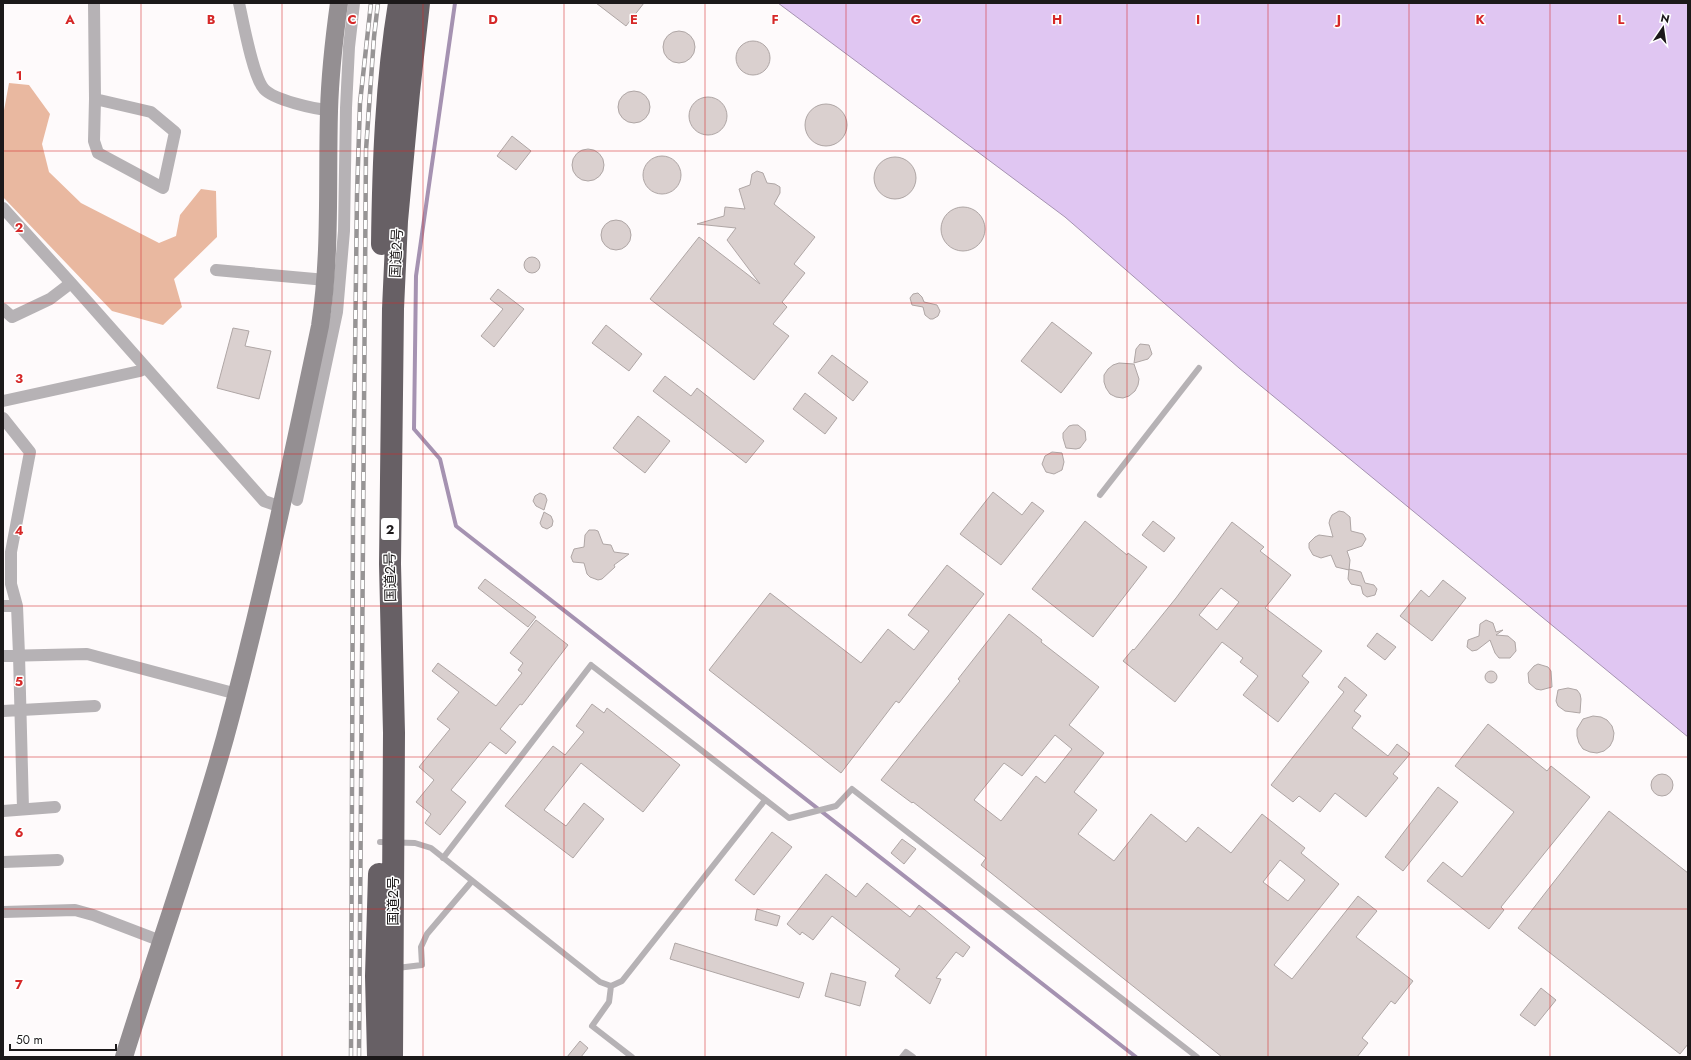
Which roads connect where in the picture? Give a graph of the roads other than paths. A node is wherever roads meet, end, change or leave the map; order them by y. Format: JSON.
{"nodes":[{"id":1,"x":94,"y":3,"type":"edge"},
{"id":2,"x":239,"y":3,"type":"edge"},
{"id":3,"x":340,"y":3,"type":"edge"},
{"id":4,"x":354,"y":3,"type":"edge"},
{"id":5,"x":399,"y":3,"type":"edge"},
{"id":6,"x":419,"y":3,"type":"edge"},
{"id":7,"x":95,"y":99,"type":"junction"},
{"id":8,"x":329,"y":110,"type":"junction"},
{"id":9,"x":3,"y":208,"type":"edge"},
{"id":10,"x":216,"y":270,"type":"dead end"},
{"id":11,"x":326,"y":280,"type":"junction"},
{"id":12,"x":72,"y":283,"type":"junction"},
{"id":13,"x":3,"y":309,"type":"edge"},
{"id":14,"x":146,"y":368,"type":"junction"},
{"id":15,"x":1199,"y":368,"type":"dead end"},
{"id":16,"x":3,"y":401,"type":"edge"},
{"id":17,"x":3,"y":418,"type":"edge"},
{"id":18,"x":1100,"y":495,"type":"dead end"},
{"id":19,"x":289,"y":504,"type":"junction"},
{"id":20,"x":3,"y":606,"type":"edge"},
{"id":21,"x":17,"y":606,"type":"junction"},
{"id":22,"x":19,"y":655,"type":"junction"},
{"id":23,"x":3,"y":656,"type":"edge"},
{"id":24,"x":237,"y":694,"type":"junction"},
{"id":25,"x":95,"y":706,"type":"dead end"},
{"id":26,"x":21,"y":710,"type":"junction"},
{"id":27,"x":3,"y":711,"type":"edge"},
{"id":28,"x":765,"y":800,"type":"junction"},
{"id":29,"x":55,"y":808,"type":"dead end"},
{"id":30,"x":23,"y":809,"type":"junction"},
{"id":31,"x":3,"y":811,"type":"edge"},
{"id":32,"x":387,"y":842,"type":"junction"},
{"id":33,"x":443,"y":858,"type":"junction"},
{"id":34,"x":58,"y":860,"type":"dead end"},
{"id":35,"x":3,"y":862,"type":"edge"},
{"id":36,"x":472,"y":881,"type":"junction"},
{"id":37,"x":3,"y":912,"type":"edge"},
{"id":38,"x":161,"y":941,"type":"junction"},
{"id":39,"x":393,"y":968,"type":"junction"},
{"id":40,"x":611,"y":986,"type":"junction"},
{"id":41,"x":124,"y":1057,"type":"edge"},
{"id":42,"x":378,"y":1057,"type":"edge"},
{"id":43,"x":392,"y":1057,"type":"edge"},
{"id":44,"x":632,"y":1057,"type":"edge"},
{"id":45,"x":902,"y":1057,"type":"edge"},
{"id":46,"x":913,"y":1057,"type":"edge"},
{"id":47,"x":1197,"y":1057,"type":"edge"}],
"edges":[{"from":1,"to":7,"type":"street"},
{"from":2,"to":8,"type":"street"},
{"from":3,"to":8,"type":"street"},
{"from":4,"to":19,"type":"street"},
{"from":5,"to":32,"type":"highway","name":"国道2号","number":"2"},
{"from":6,"to":32,"type":"highway","name":"国道2号","number":"2"},
{"from":7,"to":7,"type":"street"},
{"from":8,"to":11,"type":"street"},
{"from":9,"to":12,"type":"street"},
{"from":10,"to":11,"type":"street"},
{"from":11,"to":19,"type":"street"},
{"from":12,"to":13,"type":"street"},
{"from":12,"to":14,"type":"street"},
{"from":14,"to":16,"type":"street"},
{"from":14,"to":19,"type":"street"},
{"from":15,"to":18,"type":"lane"},
{"from":17,"to":21,"type":"street"},
{"from":19,"to":24,"type":"street"},
{"from":20,"to":21,"type":"street"},
{"from":21,"to":22,"type":"street"},
{"from":22,"to":23,"type":"street"},
{"from":22,"to":24,"type":"street"},
{"from":22,"to":26,"type":"street"},
{"from":24,"to":38,"type":"street"},
{"from":25,"to":26,"type":"street"},
{"from":26,"to":27,"type":"street"},
{"from":26,"to":30,"type":"street"},
{"from":28,"to":33,"type":"lane"},
{"from":28,"to":40,"type":"lane"},
{"from":28,"to":47,"type":"lane"},
{"from":29,"to":30,"type":"street"},
{"from":30,"to":31,"type":"street"},
{"from":32,"to":33,"type":"lane"},
{"from":32,"to":39,"type":"highway","name":"国道2号","number":"2"},
{"from":32,"to":42,"type":"highway","name":"国道2号","number":"2"},
{"from":33,"to":36,"type":"lane"},
{"from":34,"to":35,"type":"street"},
{"from":36,"to":39,"type":"lane"},
{"from":36,"to":40,"type":"lane"},
{"from":37,"to":38,"type":"street"},
{"from":38,"to":41,"type":"street"},
{"from":39,"to":43,"type":"highway","name":"国道2号","number":"2"},
{"from":40,"to":44,"type":"lane"},
{"from":45,"to":46,"type":"lane"}]}
